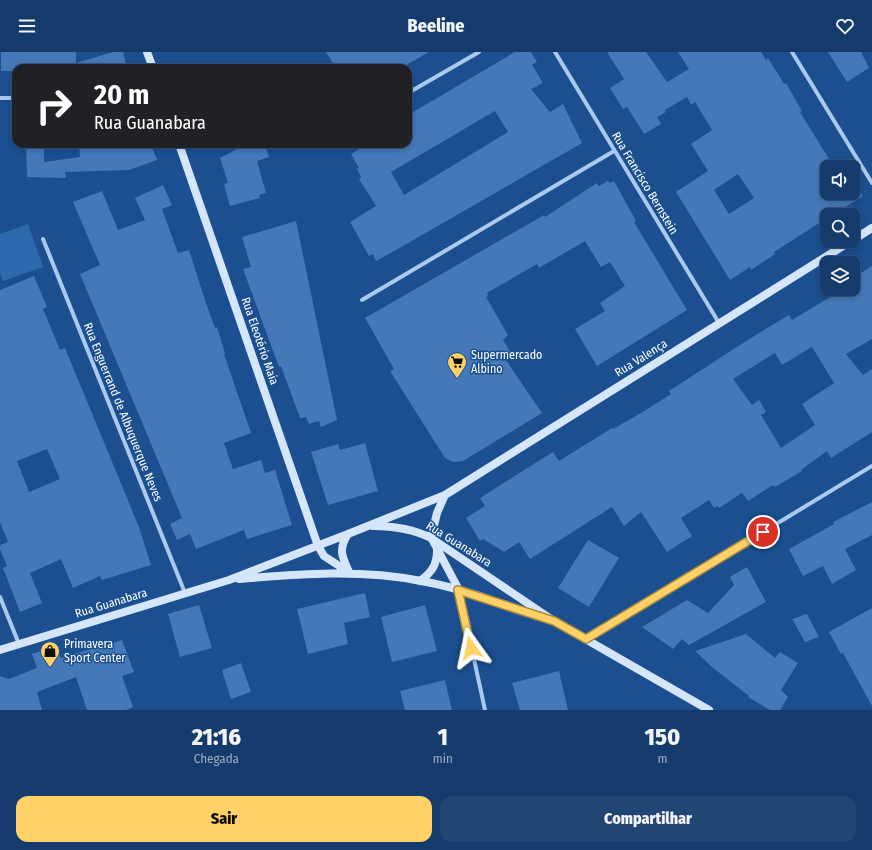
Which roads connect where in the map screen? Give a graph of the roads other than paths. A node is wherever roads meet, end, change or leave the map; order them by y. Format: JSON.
{"nodes":[{"id":1,"x":147,"y":52,"type":"edge"},
{"id":2,"x":479,"y":52,"type":"edge"},
{"id":3,"x":555,"y":52,"type":"edge"},
{"id":4,"x":792,"y":52,"type":"edge"},
{"id":5,"x":152,"y":64,"type":"edge"},
{"id":6,"x":412,"y":91,"type":"edge"},
{"id":7,"x":0,"y":98,"type":"edge"},
{"id":8,"x":12,"y":98,"type":"edge"},
{"id":9,"x":180,"y":148,"type":"edge"},
{"id":10,"x":614,"y":151,"type":"junction"},
{"id":11,"x":872,"y":183,"type":"edge"},
{"id":12,"x":872,"y":228,"type":"edge"},
{"id":13,"x":860,"y":235,"type":"edge"},
{"id":14,"x":43,"y":238,"type":"dead end"},
{"id":15,"x":839,"y":248,"type":"edge"},
{"id":16,"x":362,"y":300,"type":"dead end"},
{"id":17,"x":719,"y":323,"type":"junction"},
{"id":18,"x":872,"y":466,"type":"edge"},
{"id":19,"x":444,"y":494,"type":"junction"},
{"id":20,"x":368,"y":526,"type":"junction"},
{"id":21,"x":348,"y":534,"type":"junction"},
{"id":22,"x":431,"y":538,"type":"junction"},
{"id":23,"x":318,"y":546,"type":"junction"},
{"id":24,"x":350,"y":573,"type":"junction"},
{"id":25,"x":228,"y":580,"type":"junction"},
{"id":26,"x":420,"y":580,"type":"junction"},
{"id":27,"x":458,"y":590,"type":"junction"},
{"id":28,"x":185,"y":593,"type":"junction"},
{"id":29,"x":0,"y":598,"type":"edge"},
{"id":30,"x":554,"y":621,"type":"junction"},
{"id":31,"x":586,"y":639,"type":"junction"},
{"id":32,"x":19,"y":644,"type":"junction"},
{"id":33,"x":0,"y":650,"type":"edge"},
{"id":34,"x":485,"y":710,"type":"edge"},
{"id":35,"x":708,"y":710,"type":"edge"}],
"edges":[{"from":1,"to":5,"type":"main road"},
{"from":2,"to":6,"type":"street"},
{"from":3,"to":10,"type":"street","name":"Rua Francisco Bernstein"},
{"from":4,"to":11,"type":"street"},
{"from":7,"to":8,"type":"street"},
{"from":9,"to":23,"type":"main road","name":"Rua Eleotério Maia"},
{"from":10,"to":16,"type":"street"},
{"from":10,"to":17,"type":"street","name":"Rua Francisco Bernstein"},
{"from":12,"to":13,"type":"main road","name":"Rua Valença"},
{"from":14,"to":28,"type":"street","name":"Rua Enguerrand de Albuquerque Neves"},
{"from":15,"to":17,"type":"main road","name":"Rua Valença"},
{"from":17,"to":19,"type":"main road","name":"Rua Valença"},
{"from":18,"to":31,"type":"street"},
{"from":19,"to":20,"type":"main road","name":"Rua Valença"},
{"from":19,"to":22,"type":"main road"},
{"from":20,"to":21,"type":"main road","name":"Rua Guanabara"},
{"from":20,"to":22,"type":"main road","name":"Rua Guanabara"},
{"from":21,"to":23,"type":"main road","name":"Rua Guanabara"},
{"from":21,"to":24,"type":"main road"},
{"from":22,"to":26,"type":"main road"},
{"from":22,"to":27,"type":"main road"},
{"from":22,"to":30,"type":"main road","name":"Rua Guanabara"},
{"from":23,"to":24,"type":"main road"},
{"from":23,"to":25,"type":"main road","name":"Rua Guanabara"},
{"from":24,"to":25,"type":"main road","name":"Rua Guanabara"},
{"from":24,"to":26,"type":"main road","name":"Rua Guanabara"},
{"from":25,"to":28,"type":"main road","name":"Rua Guanabara"},
{"from":26,"to":27,"type":"main road","name":"Rua Guanabara"},
{"from":27,"to":30,"type":"main road","name":"Rua Guanabara"},
{"from":27,"to":34,"type":"street"},
{"from":28,"to":32,"type":"main road","name":"Rua Guanabara"},
{"from":29,"to":32,"type":"street"},
{"from":30,"to":31,"type":"main road","name":"Rua Guanabara"},
{"from":31,"to":35,"type":"main road","name":"Rua Guanabara"},
{"from":32,"to":33,"type":"main road","name":"Rua Guanabara"}]}
